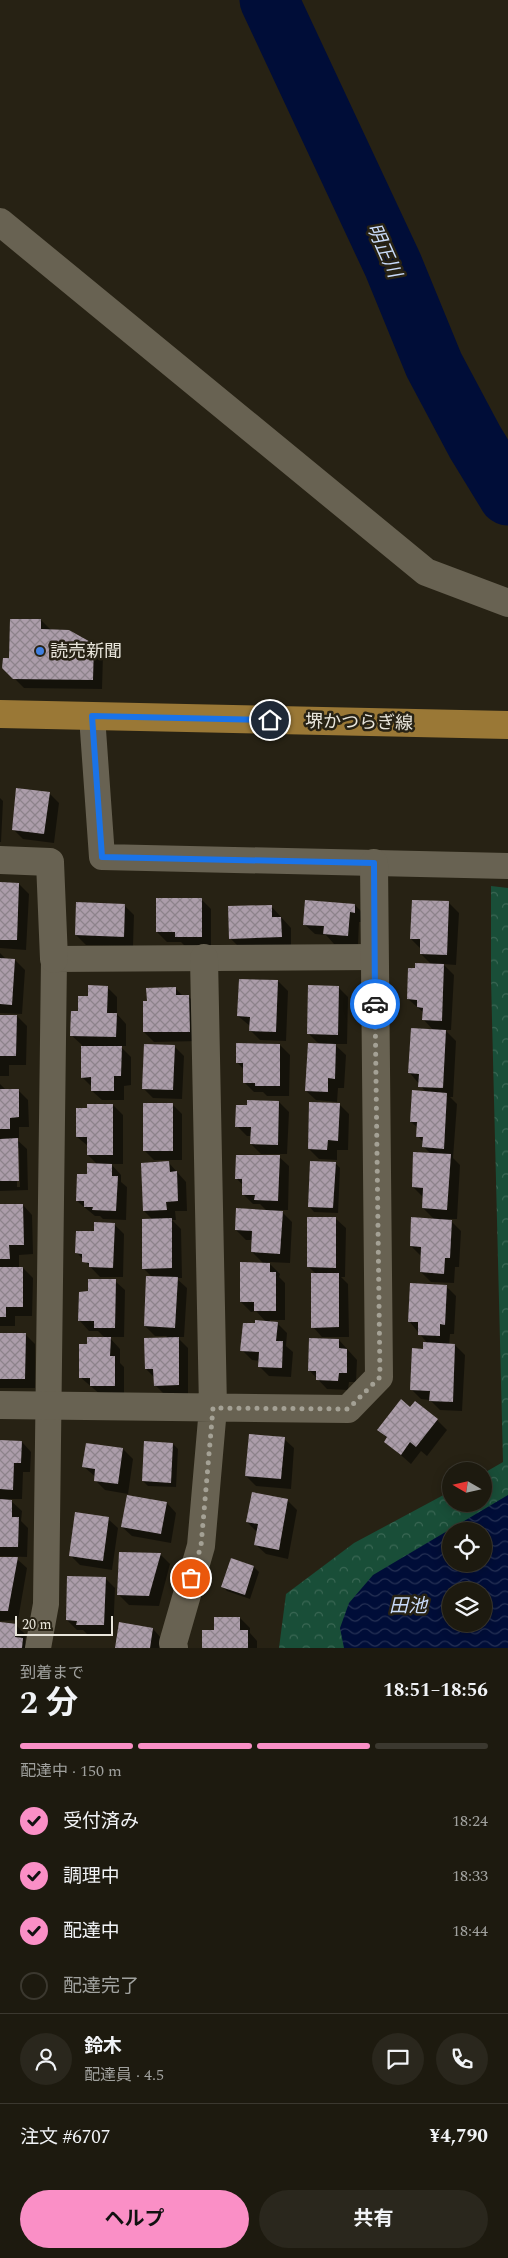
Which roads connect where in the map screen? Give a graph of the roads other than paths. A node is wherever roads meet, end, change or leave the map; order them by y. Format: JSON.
{"nodes":[{"id":1,"x":0,"y":222,"type":"edge"},
{"id":2,"x":508,"y":603,"type":"edge"},
{"id":3,"x":0,"y":714,"type":"edge"},
{"id":4,"x":92,"y":716,"type":"junction"},
{"id":5,"x":508,"y":725,"type":"edge"},
{"id":6,"x":0,"y":860,"type":"edge"},
{"id":7,"x":374,"y":863,"type":"junction"},
{"id":8,"x":508,"y":866,"type":"edge"},
{"id":9,"x":375,"y":957,"type":"junction"},
{"id":10,"x":204,"y":958,"type":"junction"},
{"id":11,"x":54,"y":959,"type":"junction"},
{"id":12,"x":0,"y":1405,"type":"edge"},
{"id":13,"x":50,"y":1406,"type":"junction"},
{"id":14,"x":213,"y":1408,"type":"junction"},
{"id":15,"x":38,"y":1648,"type":"edge"},
{"id":16,"x":174,"y":1648,"type":"edge"}],
"edges":[{"from":1,"to":2,"type":"street"},
{"from":3,"to":4,"type":"main road","name":"堺かつらぎ線"},
{"from":4,"to":5,"type":"main road","name":"堺かつらぎ線"},
{"from":4,"to":7,"type":"street"},
{"from":6,"to":11,"type":"street"},
{"from":7,"to":8,"type":"street"},
{"from":7,"to":9,"type":"street"},
{"from":9,"to":10,"type":"street"},
{"from":9,"to":14,"type":"street"},
{"from":10,"to":11,"type":"street"},
{"from":10,"to":14,"type":"street"},
{"from":11,"to":13,"type":"street"},
{"from":12,"to":13,"type":"street"},
{"from":13,"to":14,"type":"street"},
{"from":13,"to":15,"type":"street"},
{"from":14,"to":16,"type":"street"}]}
